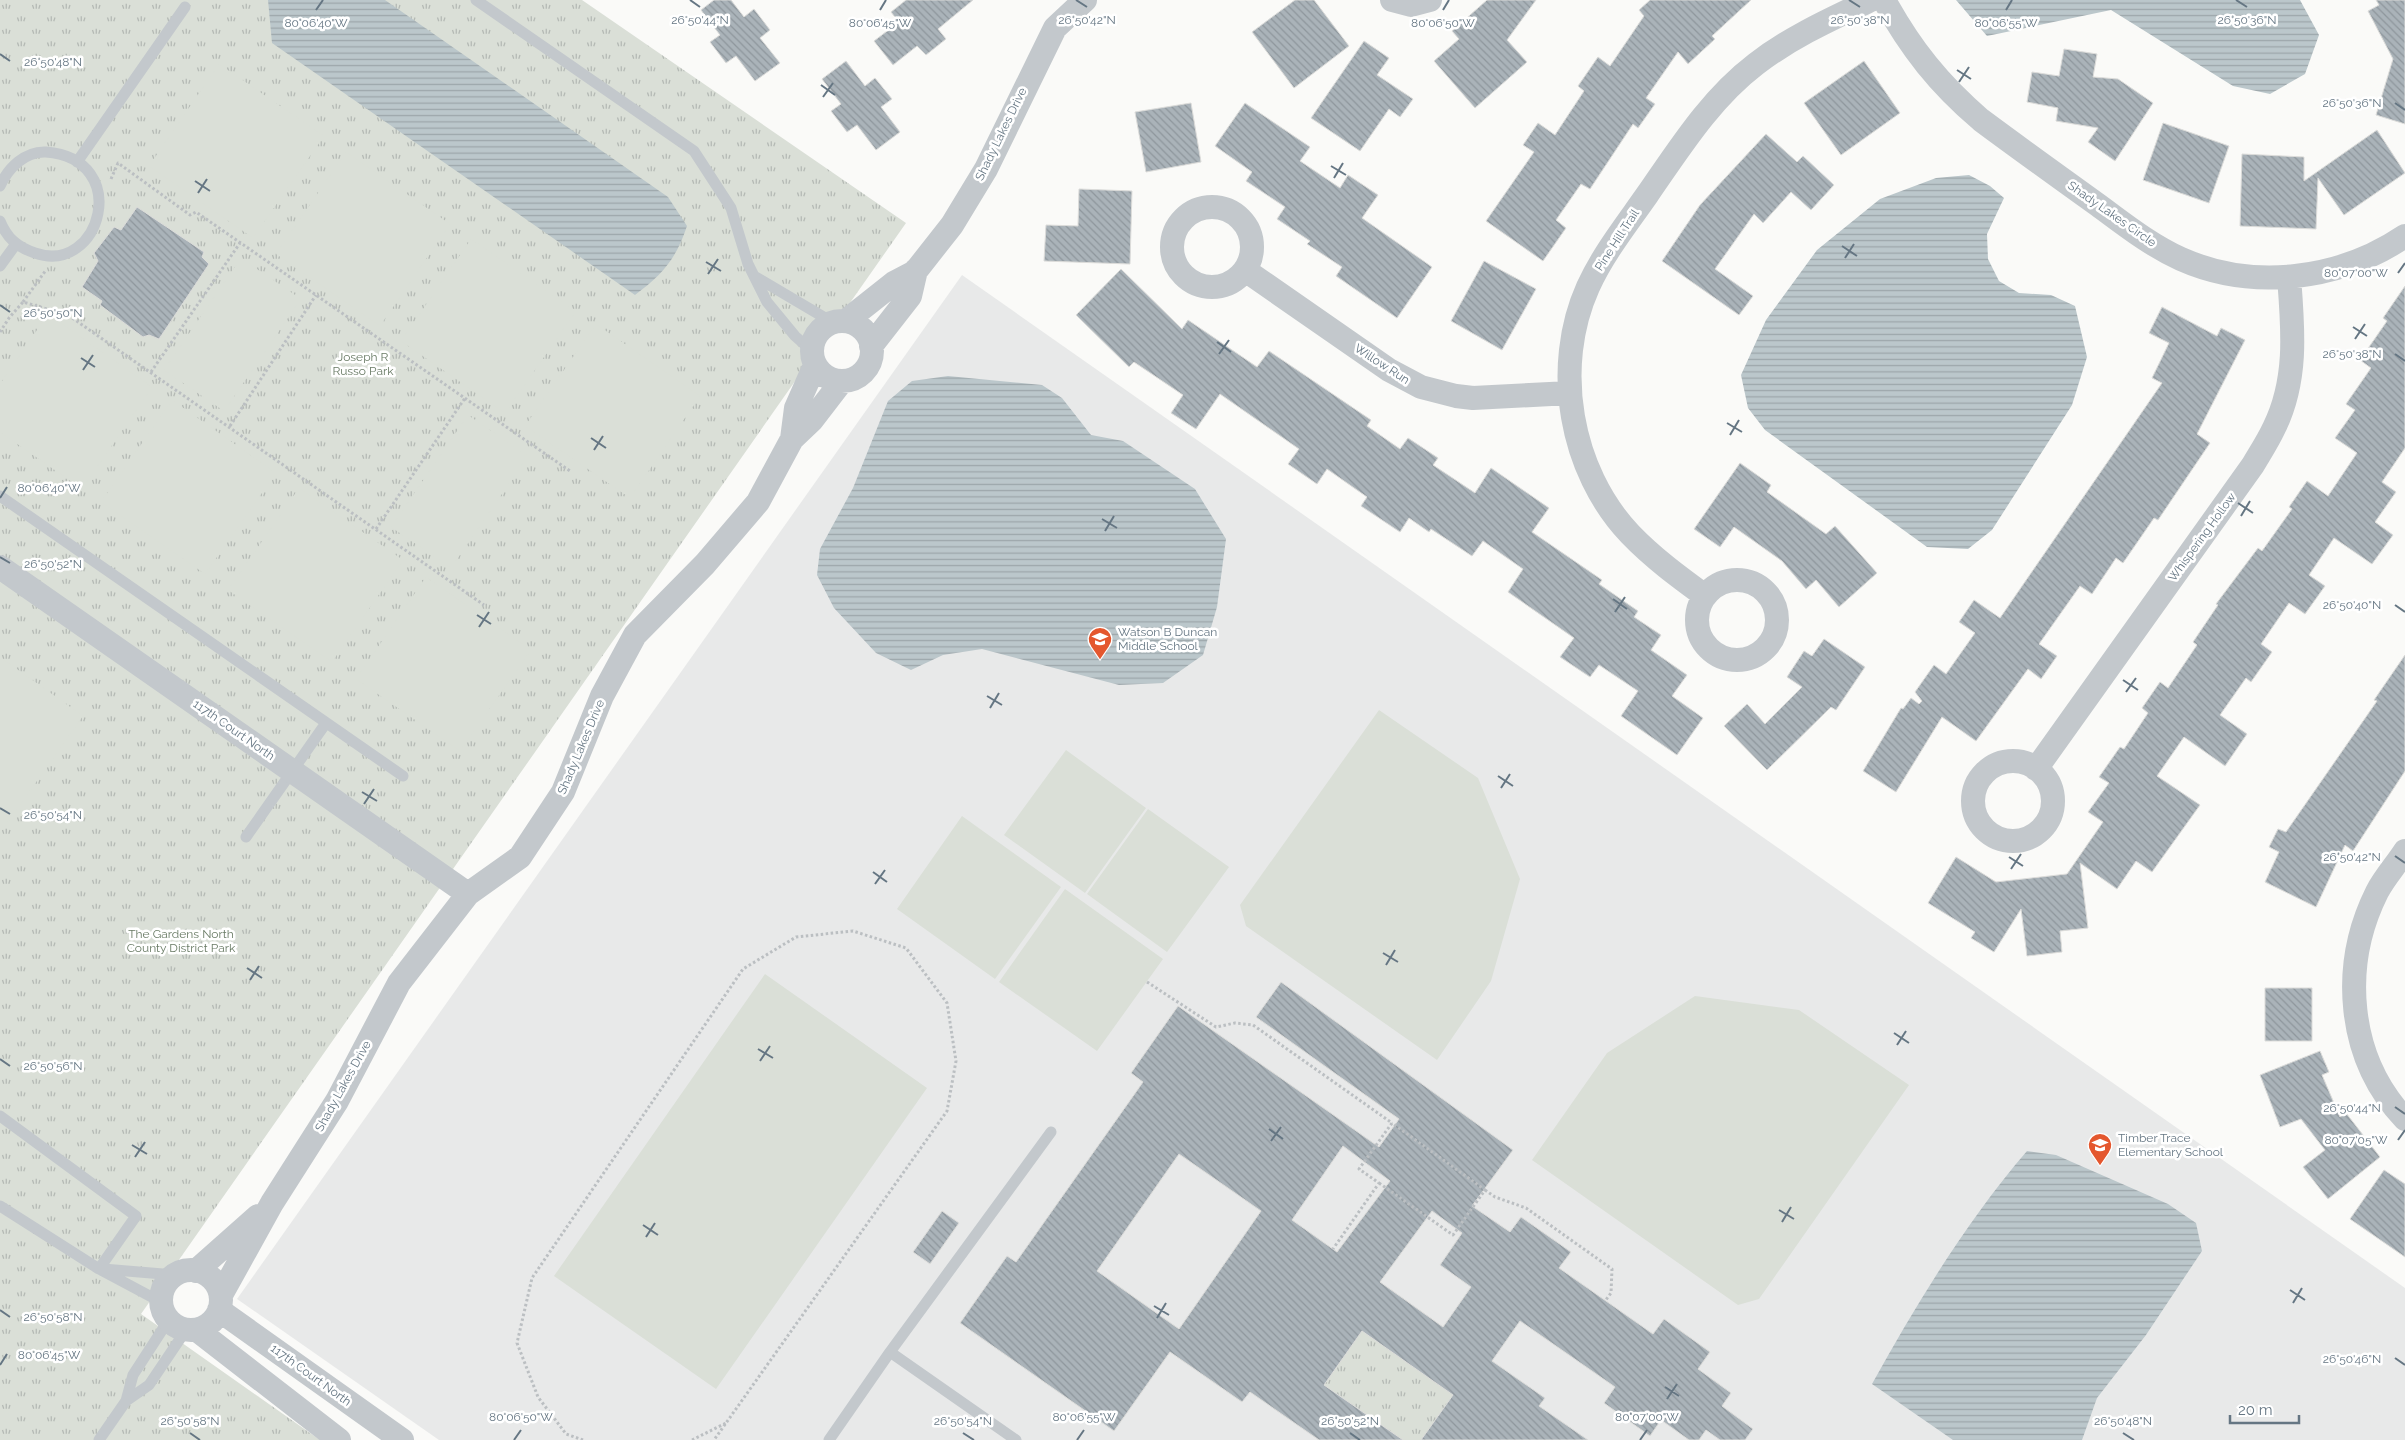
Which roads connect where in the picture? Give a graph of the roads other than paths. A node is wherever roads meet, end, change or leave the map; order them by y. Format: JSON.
{"nodes":[{"id":1,"x":476,"y":0,"type":"edge"},
{"id":2,"x":1085,"y":0,"type":"edge"},
{"id":3,"x":1392,"y":0,"type":"edge"},
{"id":4,"x":1430,"y":0,"type":"edge"},
{"id":5,"x":1871,"y":0,"type":"edge"},
{"id":6,"x":1884,"y":0,"type":"edge"},
{"id":7,"x":185,"y":7,"type":"dead end"},
{"id":8,"x":77,"y":162,"type":"junction"},
{"id":9,"x":0,"y":186,"type":"edge"},
{"id":10,"x":0,"y":221,"type":"edge"},
{"id":11,"x":2405,"y":236,"type":"edge"},
{"id":12,"x":16,"y":244,"type":"junction"},
{"id":13,"x":0,"y":266,"type":"edge"},
{"id":14,"x":916,"y":270,"type":"junction"},
{"id":15,"x":1245,"y":270,"type":"dead end"},
{"id":16,"x":754,"y":276,"type":"junction"},
{"id":17,"x":2289,"y":277,"type":"junction"},
{"id":18,"x":839,"y":322,"type":"junction"},
{"id":19,"x":871,"y":346,"type":"junction"},
{"id":20,"x":814,"y":358,"type":"junction"},
{"id":21,"x":842,"y":380,"type":"junction"},
{"id":22,"x":1570,"y":393,"type":"junction"},
{"id":23,"x":792,"y":439,"type":"junction"},
{"id":24,"x":0,"y":496,"type":"edge"},
{"id":25,"x":0,"y":567,"type":"edge"},
{"id":26,"x":1705,"y":596,"type":"dead end"},
{"id":27,"x":326,"y":723,"type":"junction"},
{"id":28,"x":2036,"y":769,"type":"dead end"},
{"id":29,"x":292,"y":771,"type":"junction"},
{"id":30,"x":403,"y":776,"type":"dead end"},
{"id":31,"x":246,"y":837,"type":"dead end"},
{"id":32,"x":2405,"y":852,"type":"edge"},
{"id":33,"x":468,"y":894,"type":"junction"},
{"id":34,"x":0,"y":1116,"type":"edge"},
{"id":35,"x":2405,"y":1119,"type":"edge"},
{"id":36,"x":1051,"y":1132,"type":"dead end"},
{"id":37,"x":272,"y":1203,"type":"junction"},
{"id":38,"x":0,"y":1206,"type":"edge"},
{"id":39,"x":99,"y":1269,"type":"junction"},
{"id":40,"x":185,"y":1273,"type":"junction"},
{"id":41,"x":220,"y":1303,"type":"junction"},
{"id":42,"x":178,"y":1321,"type":"junction"},
{"id":43,"x":890,"y":1352,"type":"junction"},
{"id":44,"x":126,"y":1401,"type":"junction"},
{"id":45,"x":99,"y":1440,"type":"edge"},
{"id":46,"x":338,"y":1440,"type":"edge"},
{"id":47,"x":402,"y":1440,"type":"edge"},
{"id":48,"x":829,"y":1440,"type":"edge"},
{"id":49,"x":1016,"y":1440,"type":"edge"}],
"edges":[{"from":1,"to":16,"type":"lane"},
{"from":2,"to":14,"type":"street","name":"Shady Lakes Drive"},
{"from":3,"to":4,"type":"street"},
{"from":5,"to":22,"type":"street","name":"Pine Hill Trail"},
{"from":6,"to":17,"type":"street","name":"Shady Lakes Circle"},
{"from":7,"to":8,"type":"lane"},
{"from":8,"to":9,"type":"lane"},
{"from":8,"to":12,"type":"lane"},
{"from":10,"to":12,"type":"lane"},
{"from":11,"to":17,"type":"street","name":"Shady Lakes Circle"},
{"from":12,"to":13,"type":"lane"},
{"from":14,"to":18,"type":"street","name":"Shady Lakes Drive"},
{"from":14,"to":19,"type":"street","name":"Shady Lakes Drive"},
{"from":15,"to":22,"type":"street","name":"Willow Run"},
{"from":16,"to":18,"type":"lane"},
{"from":16,"to":20,"type":"lane"},
{"from":17,"to":28,"type":"street","name":"Whispering Hollow"},
{"from":18,"to":19,"type":"street"},
{"from":18,"to":20,"type":"street"},
{"from":19,"to":21,"type":"street"},
{"from":20,"to":21,"type":"street"},
{"from":20,"to":23,"type":"street","name":"Shady Lakes Drive"},
{"from":21,"to":23,"type":"street","name":"Shady Lakes Drive"},
{"from":22,"to":26,"type":"street","name":"Pine Hill Trail"},
{"from":23,"to":33,"type":"street","name":"Shady Lakes Drive"},
{"from":24,"to":27,"type":"lane"},
{"from":25,"to":29,"type":"street","name":"117th Court North"},
{"from":27,"to":29,"type":"lane"},
{"from":27,"to":30,"type":"lane"},
{"from":29,"to":31,"type":"lane"},
{"from":29,"to":33,"type":"street","name":"117th Court North"},
{"from":32,"to":35,"type":"street"},
{"from":33,"to":37,"type":"street","name":"Shady Lakes Drive"},
{"from":34,"to":39,"type":"lane"},
{"from":36,"to":43,"type":"lane"},
{"from":37,"to":40,"type":"street","name":"Shady Lakes Drive"},
{"from":37,"to":41,"type":"street","name":"Shady Lakes Drive"},
{"from":38,"to":39,"type":"lane"},
{"from":39,"to":40,"type":"lane"},
{"from":39,"to":42,"type":"lane"},
{"from":40,"to":41,"type":"street"},
{"from":40,"to":42,"type":"street"},
{"from":41,"to":42,"type":"street"},
{"from":41,"to":47,"type":"street","name":"117th Court North"},
{"from":42,"to":44,"type":"lane"},
{"from":42,"to":44,"type":"lane"},
{"from":42,"to":46,"type":"street"},
{"from":43,"to":48,"type":"lane"},
{"from":43,"to":49,"type":"lane"},
{"from":44,"to":45,"type":"lane"}]}
